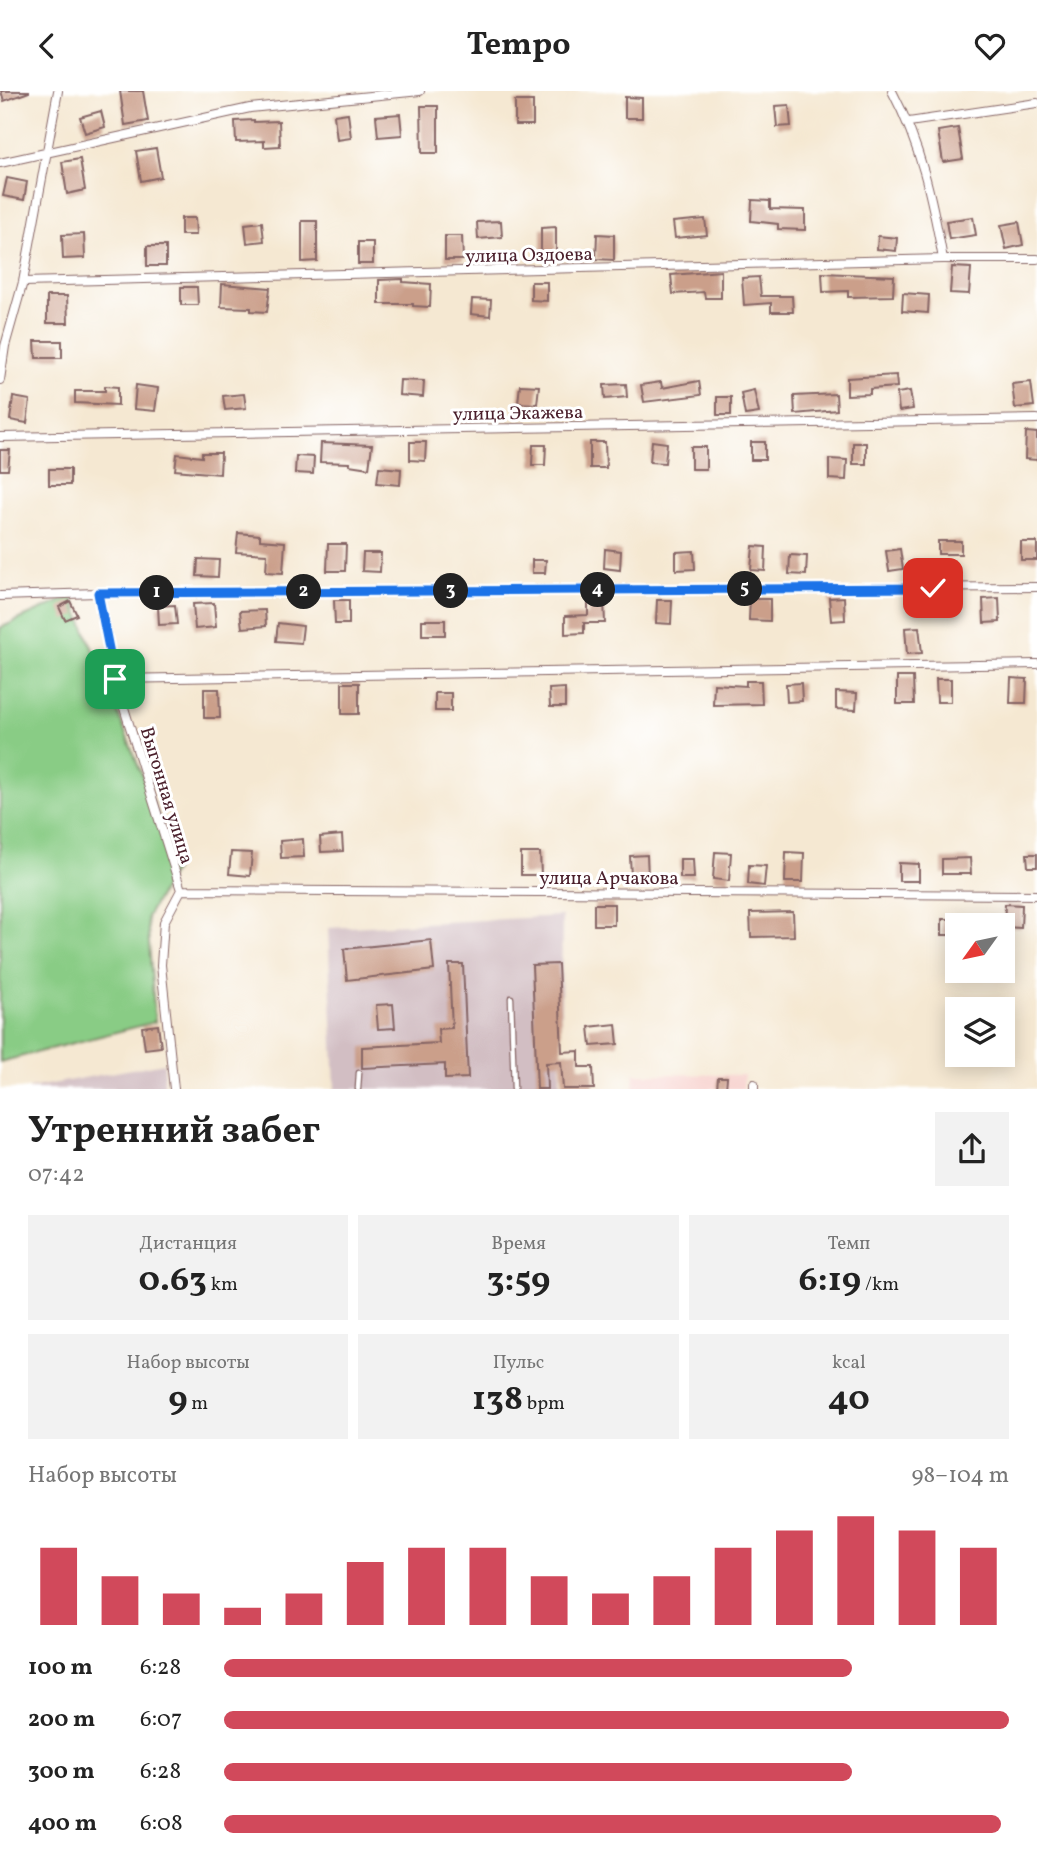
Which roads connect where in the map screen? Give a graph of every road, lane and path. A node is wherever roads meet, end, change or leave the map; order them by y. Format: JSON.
{"nodes":[{"id":1,"x":58,"y":91,"type":"edge"},
{"id":2,"x":420,"y":91,"type":"edge"},
{"id":3,"x":892,"y":91,"type":"edge"},
{"id":4,"x":1037,"y":103,"type":"edge"},
{"id":5,"x":909,"y":123,"type":"junction"},
{"id":6,"x":45,"y":152,"type":"junction"},
{"id":7,"x":0,"y":163,"type":"edge"},
{"id":8,"x":1037,"y":259,"type":"edge"},
{"id":9,"x":943,"y":260,"type":"junction"},
{"id":10,"x":23,"y":282,"type":"junction"},
{"id":11,"x":3,"y":346,"type":"edge"},
{"id":12,"x":0,"y":380,"type":"edge"},
{"id":13,"x":1037,"y":419,"type":"edge"},
{"id":14,"x":0,"y":436,"type":"edge"},
{"id":15,"x":1037,"y":587,"type":"edge"},
{"id":16,"x":98,"y":593,"type":"junction"},
{"id":17,"x":0,"y":596,"type":"edge"},
{"id":18,"x":1037,"y":664,"type":"edge"},
{"id":19,"x":115,"y":679,"type":"junction"},
{"id":20,"x":181,"y":891,"type":"junction"},
{"id":21,"x":1037,"y":895,"type":"edge"},
{"id":22,"x":511,"y":998,"type":"dead end"},
{"id":23,"x":359,"y":1073,"type":"dead end"},
{"id":24,"x":174,"y":1089,"type":"edge"},
{"id":25,"x":358,"y":1089,"type":"edge"},
{"id":26,"x":514,"y":1089,"type":"edge"}],
"edges":[{"from":1,"to":6,"type":"street"},
{"from":2,"to":6,"type":"street"},
{"from":3,"to":5,"type":"street"},
{"from":4,"to":5,"type":"street"},
{"from":5,"to":9,"type":"street"},
{"from":6,"to":7,"type":"street"},
{"from":6,"to":10,"type":"street"},
{"from":8,"to":9,"type":"street","name":"улица Оздоева"},
{"from":9,"to":10,"type":"street","name":"улица Оздоева"},
{"from":10,"to":11,"type":"street"},
{"from":11,"to":12,"type":"street"},
{"from":13,"to":14,"type":"street","name":"улица Экажева"},
{"from":15,"to":16,"type":"street"},
{"from":16,"to":17,"type":"street"},
{"from":16,"to":19,"type":"street","name":"Выгонная улица"},
{"from":18,"to":19,"type":"street"},
{"from":19,"to":20,"type":"street","name":"Выгонная улица"},
{"from":20,"to":21,"type":"street","name":"улица Арчакова"},
{"from":20,"to":24,"type":"street","name":"Выгонная улица"},
{"from":22,"to":26,"type":"lane"},
{"from":23,"to":25,"type":"lane"}]}
